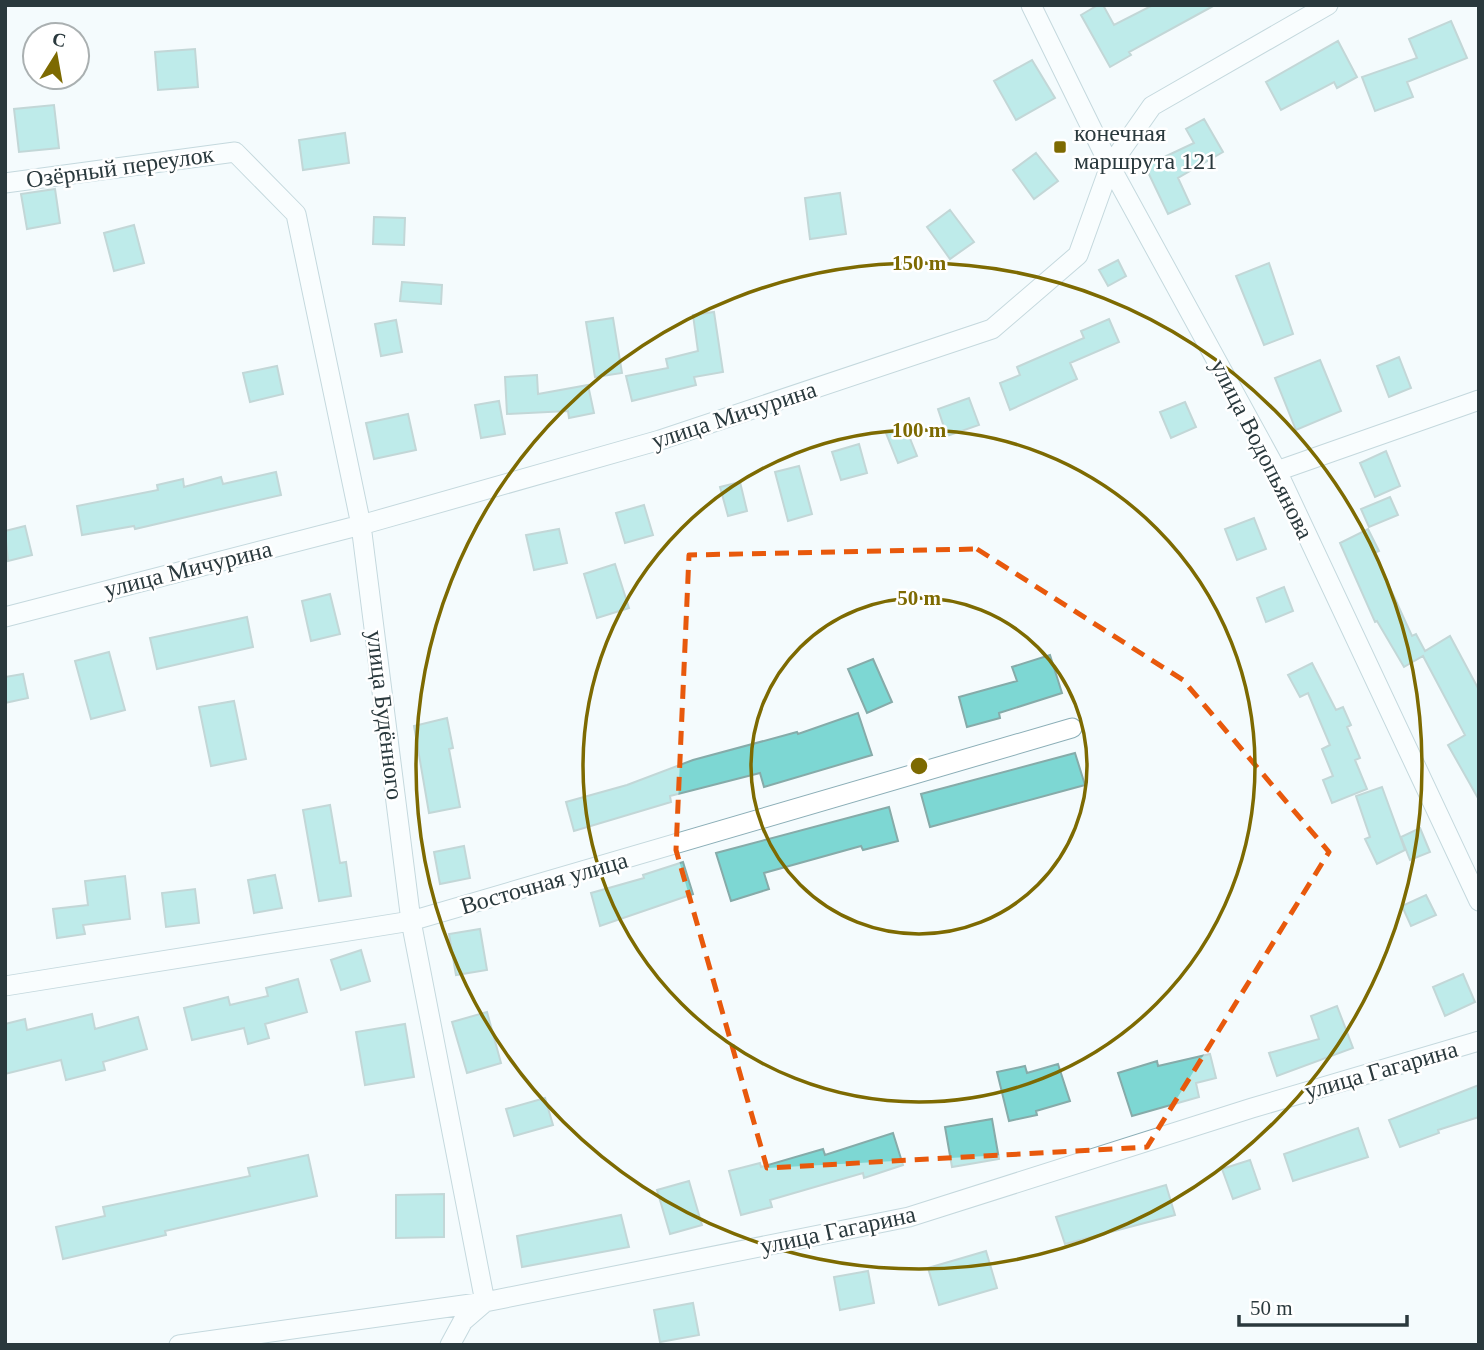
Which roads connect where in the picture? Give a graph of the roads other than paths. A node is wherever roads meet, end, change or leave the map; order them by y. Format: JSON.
{"nodes":[{"id":1,"x":1031,"y":5,"type":"edge"},
{"id":2,"x":1328,"y":5,"type":"edge"},
{"id":3,"x":235,"y":152,"type":"joint"},
{"id":4,"x":1110,"y":166,"type":"junction"},
{"id":5,"x":5,"y":183,"type":"edge"},
{"id":6,"x":1479,"y":400,"type":"edge"},
{"id":7,"x":1277,"y":471,"type":"junction"},
{"id":8,"x":361,"y":525,"type":"junction"},
{"id":9,"x":5,"y":617,"type":"edge"},
{"id":10,"x":1072,"y":728,"type":"dead end"},
{"id":11,"x":1479,"y":901,"type":"edge"},
{"id":12,"x":411,"y":921,"type":"junction"},
{"id":13,"x":5,"y":986,"type":"edge"},
{"id":14,"x":1479,"y":1041,"type":"edge"},
{"id":15,"x":485,"y":1302,"type":"junction"},
{"id":16,"x":179,"y":1345,"type":"edge"},
{"id":17,"x":450,"y":1345,"type":"edge"}],
"edges":[{"from":1,"to":4,"type":"street","name":"улица Водопьянова"},
{"from":2,"to":4,"type":"street","name":"улица Мичурина"},
{"from":3,"to":5,"type":"street","name":"Озёрный переулок"},
{"from":3,"to":8,"type":"street","name":"улица Будённого"},
{"from":4,"to":7,"type":"street","name":"улица Водопьянова"},
{"from":4,"to":8,"type":"street","name":"улица Мичурина"},
{"from":6,"to":7,"type":"street"},
{"from":7,"to":11,"type":"street","name":"улица Водопьянова"},
{"from":8,"to":9,"type":"street","name":"улица Мичурина"},
{"from":8,"to":12,"type":"street","name":"улица Будённого"},
{"from":10,"to":12,"type":"street","name":"Восточная улица"},
{"from":12,"to":13,"type":"street","name":"Восточная улица"},
{"from":12,"to":15,"type":"street","name":"улица Будённого"},
{"from":14,"to":15,"type":"street","name":"улица Гагарина"},
{"from":15,"to":16,"type":"street","name":"улица Гагарина"},
{"from":15,"to":17,"type":"street"}]}
